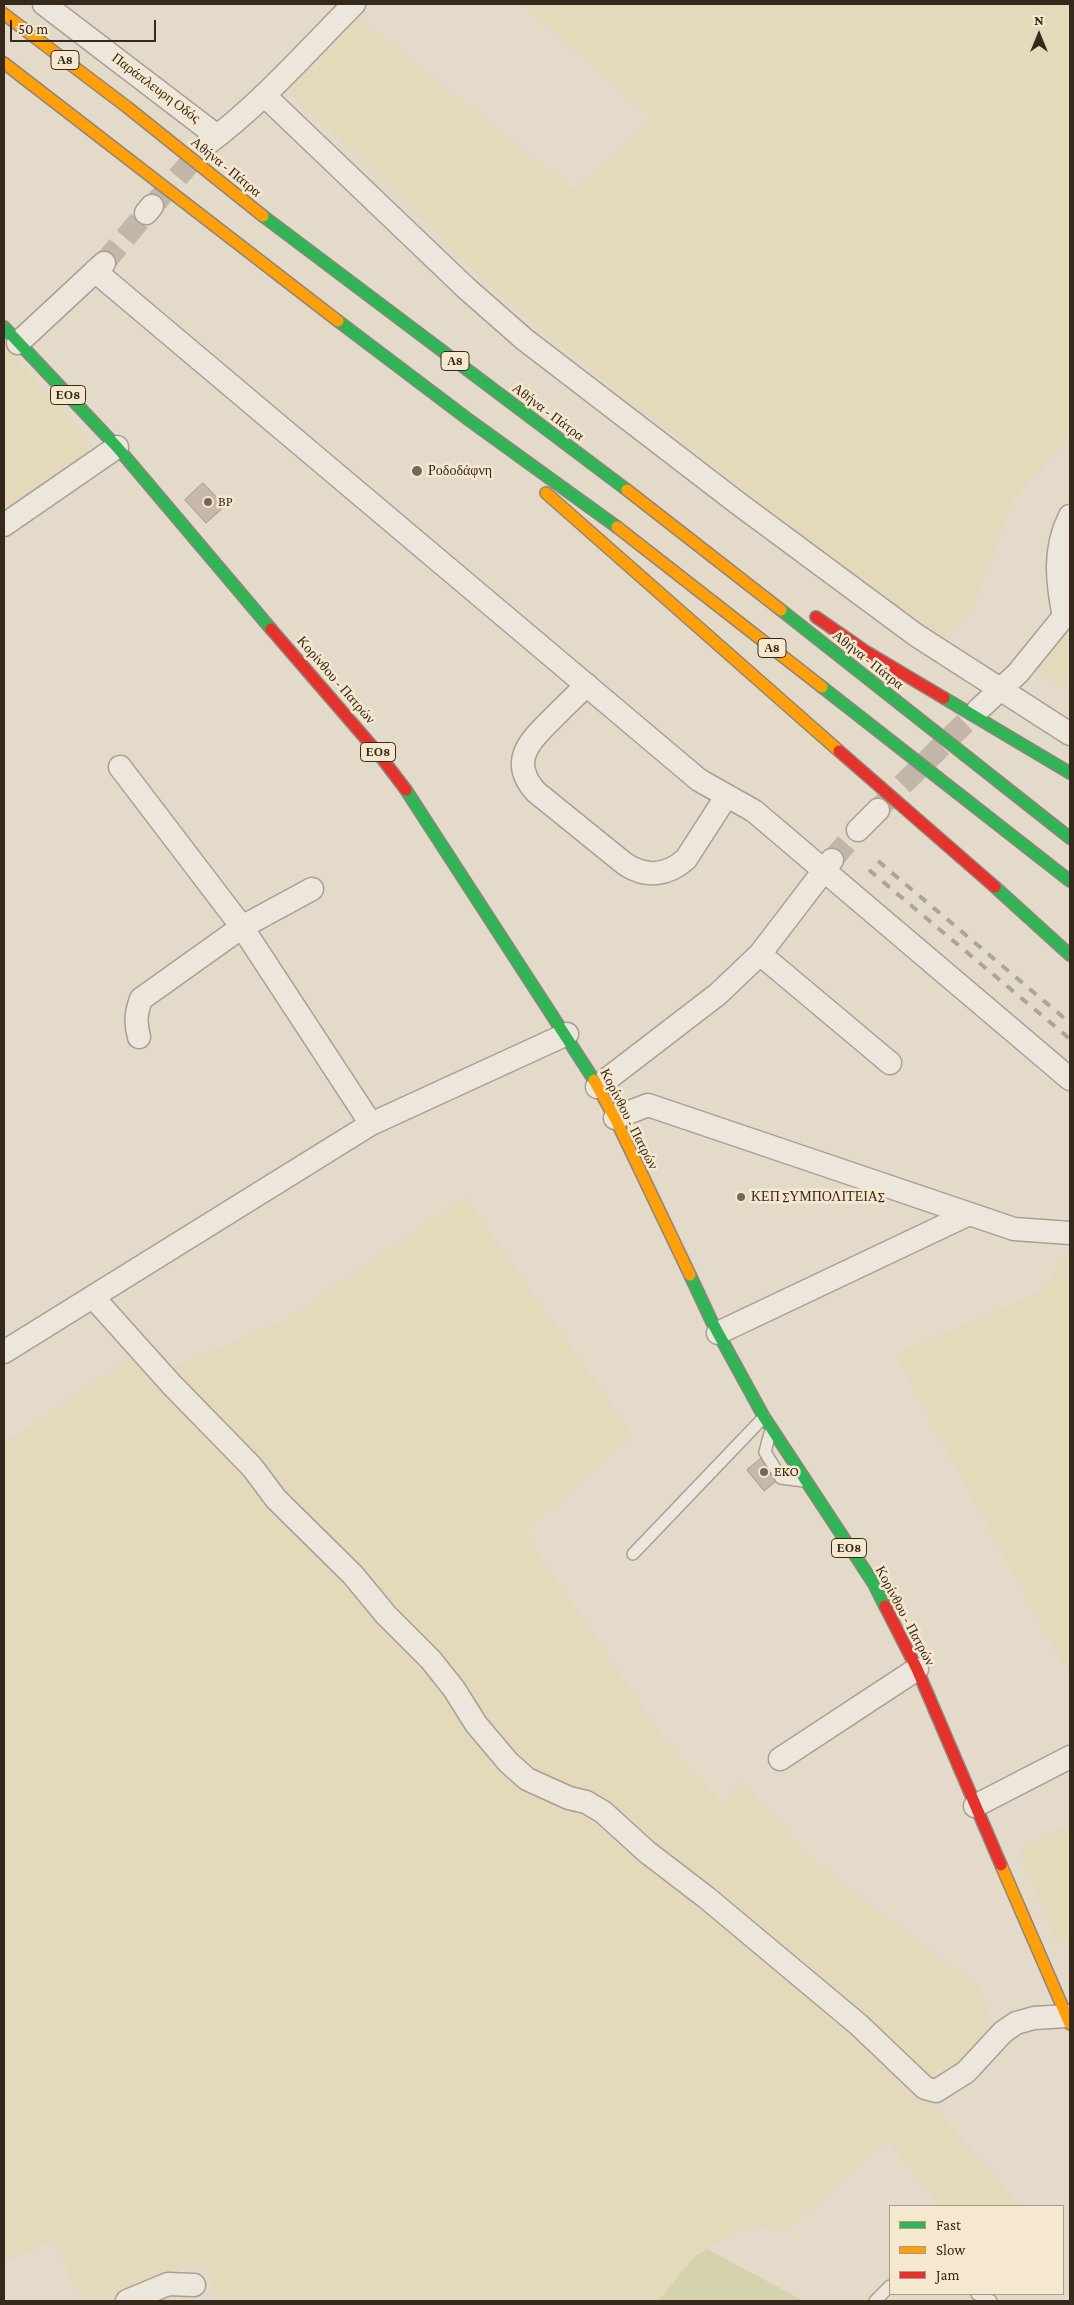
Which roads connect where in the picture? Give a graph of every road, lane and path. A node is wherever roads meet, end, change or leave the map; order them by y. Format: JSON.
{"nodes":[{"id":1,"x":44,"y":4,"type":"edge"},
{"id":2,"x":354,"y":4,"type":"edge"},
{"id":3,"x":4,"y":14,"type":"edge"},
{"id":4,"x":4,"y":63,"type":"edge"},
{"id":5,"x":264,"y":95,"type":"junction"},
{"id":6,"x":11,"y":335,"type":"edge"},
{"id":7,"x":469,"y":420,"type":"junction"},
{"id":8,"x":117,"y":448,"type":"junction"},
{"id":9,"x":642,"y":501,"type":"junction"},
{"id":10,"x":1070,"y":516,"type":"edge"},
{"id":11,"x":4,"y":525,"type":"edge"},
{"id":12,"x":759,"y":578,"type":"dead end"},
{"id":13,"x":808,"y":612,"type":"dead end"},
{"id":14,"x":1067,"y":613,"type":"edge"},
{"id":15,"x":587,"y":685,"type":"junction"},
{"id":16,"x":1000,"y":689,"type":"junction"},
{"id":17,"x":978,"y":710,"type":"tunnel mouth"},
{"id":18,"x":1070,"y":734,"type":"edge"},
{"id":19,"x":120,"y":767,"type":"dead end"},
{"id":20,"x":1070,"y":773,"type":"edge"},
{"id":21,"x":726,"y":797,"type":"junction"},
{"id":22,"x":878,"y":810,"type":"tunnel mouth"},
{"id":23,"x":858,"y":830,"type":"tunnel mouth"},
{"id":24,"x":1070,"y":838,"type":"edge"},
{"id":25,"x":828,"y":865,"type":"junction"},
{"id":26,"x":1070,"y":881,"type":"edge"},
{"id":27,"x":312,"y":888,"type":"dead end"},
{"id":28,"x":242,"y":927,"type":"junction"},
{"id":29,"x":760,"y":954,"type":"junction"},
{"id":30,"x":1070,"y":955,"type":"edge"},
{"id":31,"x":567,"y":1034,"type":"junction"},
{"id":32,"x":139,"y":1037,"type":"dead end"},
{"id":33,"x":890,"y":1063,"type":"dead end"},
{"id":34,"x":1070,"y":1079,"type":"edge"},
{"id":35,"x":597,"y":1087,"type":"junction"},
{"id":36,"x":615,"y":1118,"type":"junction"},
{"id":37,"x":371,"y":1124,"type":"junction"},
{"id":38,"x":968,"y":1214,"type":"junction"},
{"id":39,"x":1070,"y":1233,"type":"edge"},
{"id":40,"x":93,"y":1297,"type":"junction"},
{"id":41,"x":718,"y":1333,"type":"junction"},
{"id":42,"x":4,"y":1352,"type":"edge"},
{"id":43,"x":764,"y":1417,"type":"junction"},
{"id":44,"x":771,"y":1429,"type":"junction"},
{"id":45,"x":805,"y":1481,"type":"junction"},
{"id":46,"x":633,"y":1554,"type":"dead end"},
{"id":47,"x":918,"y":1669,"type":"junction"},
{"id":48,"x":1070,"y":1757,"type":"edge"},
{"id":49,"x":780,"y":1759,"type":"dead end"},
{"id":50,"x":975,"y":1806,"type":"junction"},
{"id":51,"x":1069,"y":2020,"type":"edge"},
{"id":52,"x":194,"y":2285,"type":"dead end"},
{"id":53,"x":889,"y":2287,"type":"edge"},
{"id":54,"x":979,"y":2295,"type":"edge"},
{"id":55,"x":127,"y":2301,"type":"edge"},
{"id":56,"x":875,"y":2301,"type":"edge"},
{"id":57,"x":992,"y":2301,"type":"edge"}],
"edges":[{"from":1,"to":5,"type":"street","name":"Παράπλευρη Οδός"},
{"from":2,"to":5,"type":"street","name":"Παράπλευρη Οδός"},
{"from":3,"to":9,"type":"main road","name":"Αθήνα - Πάτρα","number":"Α8"},
{"from":4,"to":7,"type":"main road","number":"Α8"},
{"from":5,"to":16,"type":"street"},
{"from":6,"to":8,"type":"main road","name":"Κορίνθου - Πατρών","number":"ΕΟ8"},
{"from":6,"to":15,"type":"street"},
{"from":7,"to":26,"type":"main road","number":"Α8"},
{"from":7,"to":30,"type":"main road"},
{"from":8,"to":11,"type":"street"},
{"from":8,"to":31,"type":"main road","name":"Κορίνθου - Πατρών","number":"ΕΟ8"},
{"from":9,"to":12,"type":"main road"},
{"from":9,"to":24,"type":"main road","name":"Αθήνα - Πάτρα","number":"Α8"},
{"from":10,"to":14,"type":"street"},
{"from":13,"to":20,"type":"main road"},
{"from":14,"to":16,"type":"street"},
{"from":15,"to":21,"type":"street"},
{"from":15,"to":21,"type":"street"},
{"from":16,"to":17,"type":"street"},
{"from":16,"to":18,"type":"street"},
{"from":19,"to":28,"type":"street"},
{"from":21,"to":25,"type":"street"},
{"from":22,"to":23,"type":"street"},
{"from":25,"to":29,"type":"street"},
{"from":25,"to":34,"type":"street"},
{"from":27,"to":28,"type":"street"},
{"from":28,"to":32,"type":"street"},
{"from":28,"to":37,"type":"street"},
{"from":29,"to":33,"type":"street"},
{"from":29,"to":35,"type":"street"},
{"from":31,"to":35,"type":"main road","name":"Κορίνθου - Πατρών","number":"ΕΟ8"},
{"from":31,"to":37,"type":"street"},
{"from":35,"to":36,"type":"main road","name":"Κορίνθου - Πατρών","number":"ΕΟ8"},
{"from":36,"to":38,"type":"street"},
{"from":36,"to":41,"type":"main road","name":"Κορίνθου - Πατρών","number":"ΕΟ8"},
{"from":37,"to":40,"type":"street"},
{"from":38,"to":39,"type":"street"},
{"from":38,"to":41,"type":"street"},
{"from":40,"to":42,"type":"street"},
{"from":40,"to":51,"type":"street"},
{"from":41,"to":43,"type":"main road","name":"Κορίνθου - Πατρών","number":"ΕΟ8"},
{"from":43,"to":44,"type":"main road","name":"Κορίνθου - Πατρών","number":"ΕΟ8"},
{"from":43,"to":46,"type":"lane"},
{"from":44,"to":45,"type":"main road","name":"Κορίνθου - Πατρών","number":"ΕΟ8"},
{"from":44,"to":45,"type":"lane"},
{"from":45,"to":47,"type":"main road","name":"Κορίνθου - Πατρών","number":"ΕΟ8"},
{"from":47,"to":49,"type":"street"},
{"from":47,"to":50,"type":"main road","name":"Κορίνθου - Πατρών","number":"ΕΟ8"},
{"from":48,"to":50,"type":"street"},
{"from":50,"to":51,"type":"main road","name":"Κορίνθου - Πατρών","number":"ΕΟ8"},
{"from":52,"to":55,"type":"street"},
{"from":53,"to":56,"type":"lane"},
{"from":54,"to":57,"type":"lane"}]}
